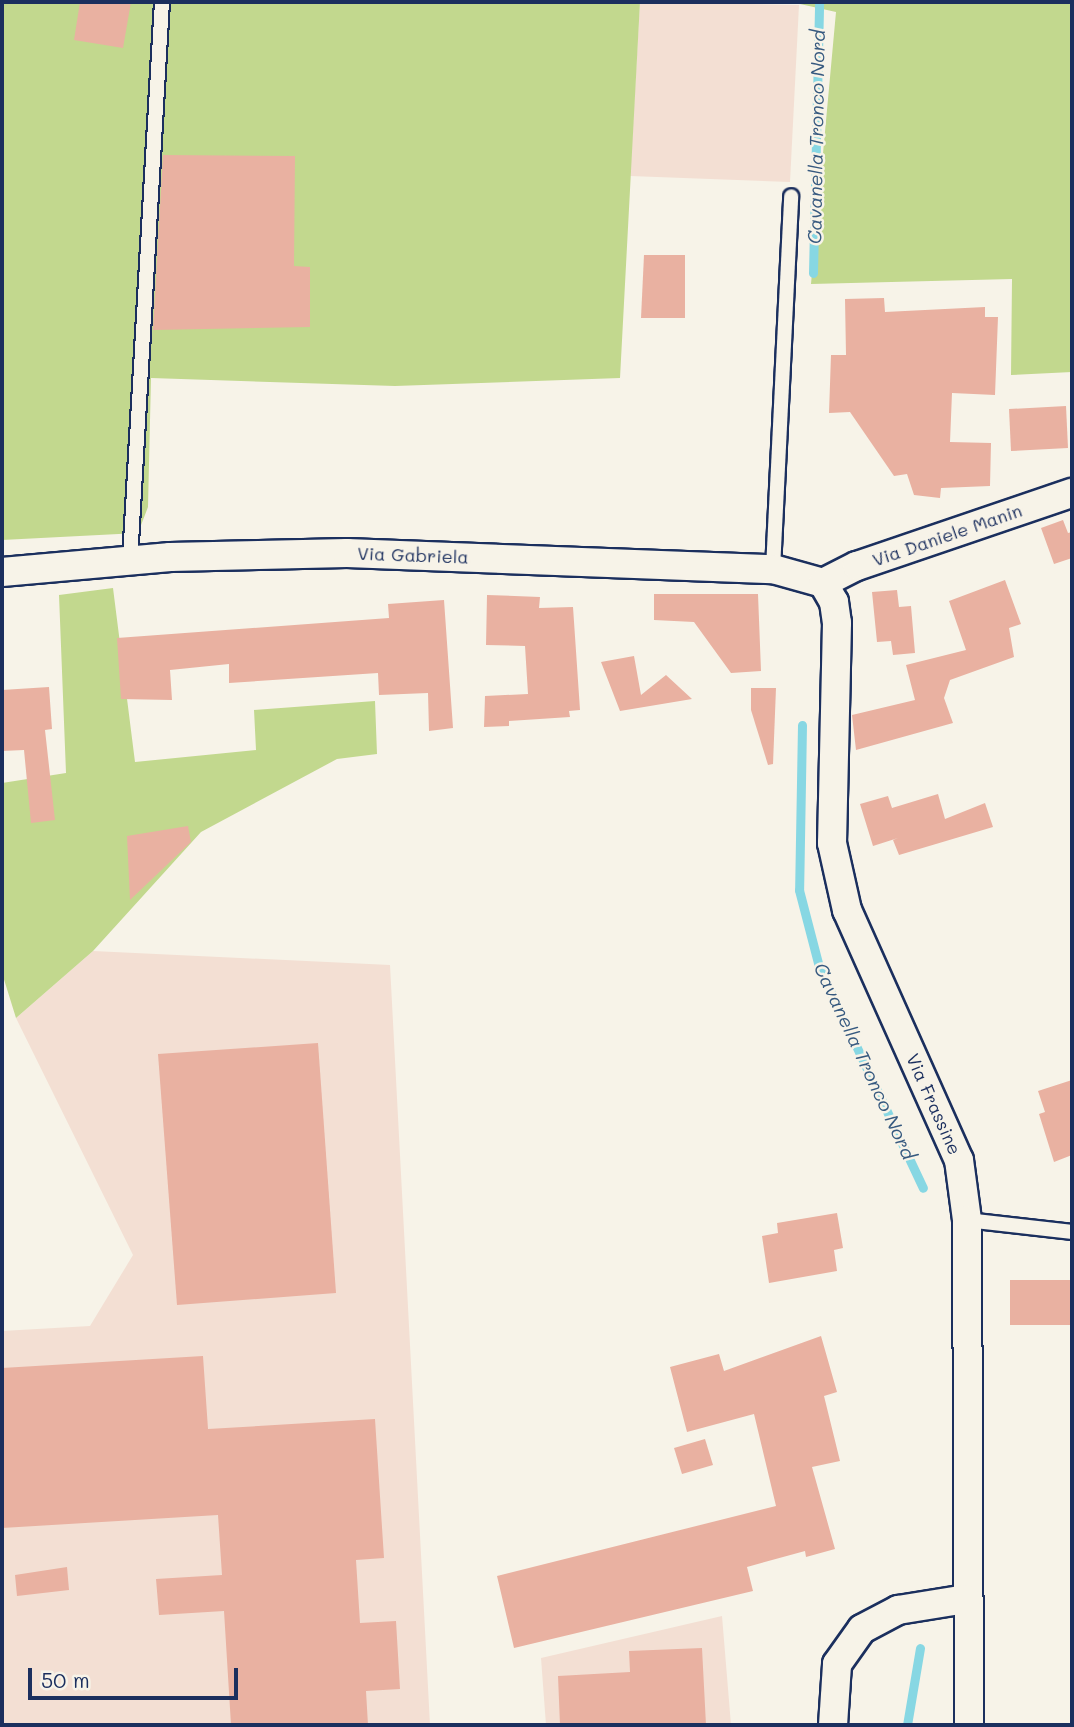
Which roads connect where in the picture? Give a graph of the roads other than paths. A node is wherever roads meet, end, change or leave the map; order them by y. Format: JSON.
{"nodes":[{"id":1,"x":162,"y":2,"type":"edge"},
{"id":2,"x":791,"y":196,"type":"dead end"},
{"id":3,"x":1072,"y":493,"type":"edge"},
{"id":4,"x":130,"y":560,"type":"junction"},
{"id":5,"x":773,"y":569,"type":"junction"},
{"id":6,"x":2,"y":572,"type":"edge"},
{"id":7,"x":823,"y":583,"type":"junction"},
{"id":8,"x":967,"y":1220,"type":"junction"},
{"id":9,"x":1072,"y":1232,"type":"edge"},
{"id":10,"x":966,"y":1599,"type":"junction"},
{"id":11,"x":833,"y":1725,"type":"edge"},
{"id":12,"x":969,"y":1725,"type":"edge"}],
"edges":[{"from":1,"to":4,"type":"lane"},
{"from":2,"to":5,"type":"lane"},
{"from":3,"to":7,"type":"street","name":"Via Daniele Manin"},
{"from":4,"to":5,"type":"street","name":"Via Gabriela"},
{"from":4,"to":6,"type":"street","name":"Via Gabriela"},
{"from":5,"to":7,"type":"street","name":"Via Gabriela"},
{"from":7,"to":8,"type":"street","name":"Via Frassine"},
{"from":8,"to":9,"type":"lane"},
{"from":8,"to":10,"type":"street","name":"Via Frassine"},
{"from":10,"to":11,"type":"street"},
{"from":10,"to":12,"type":"street","name":"Via Frassine"}]}
